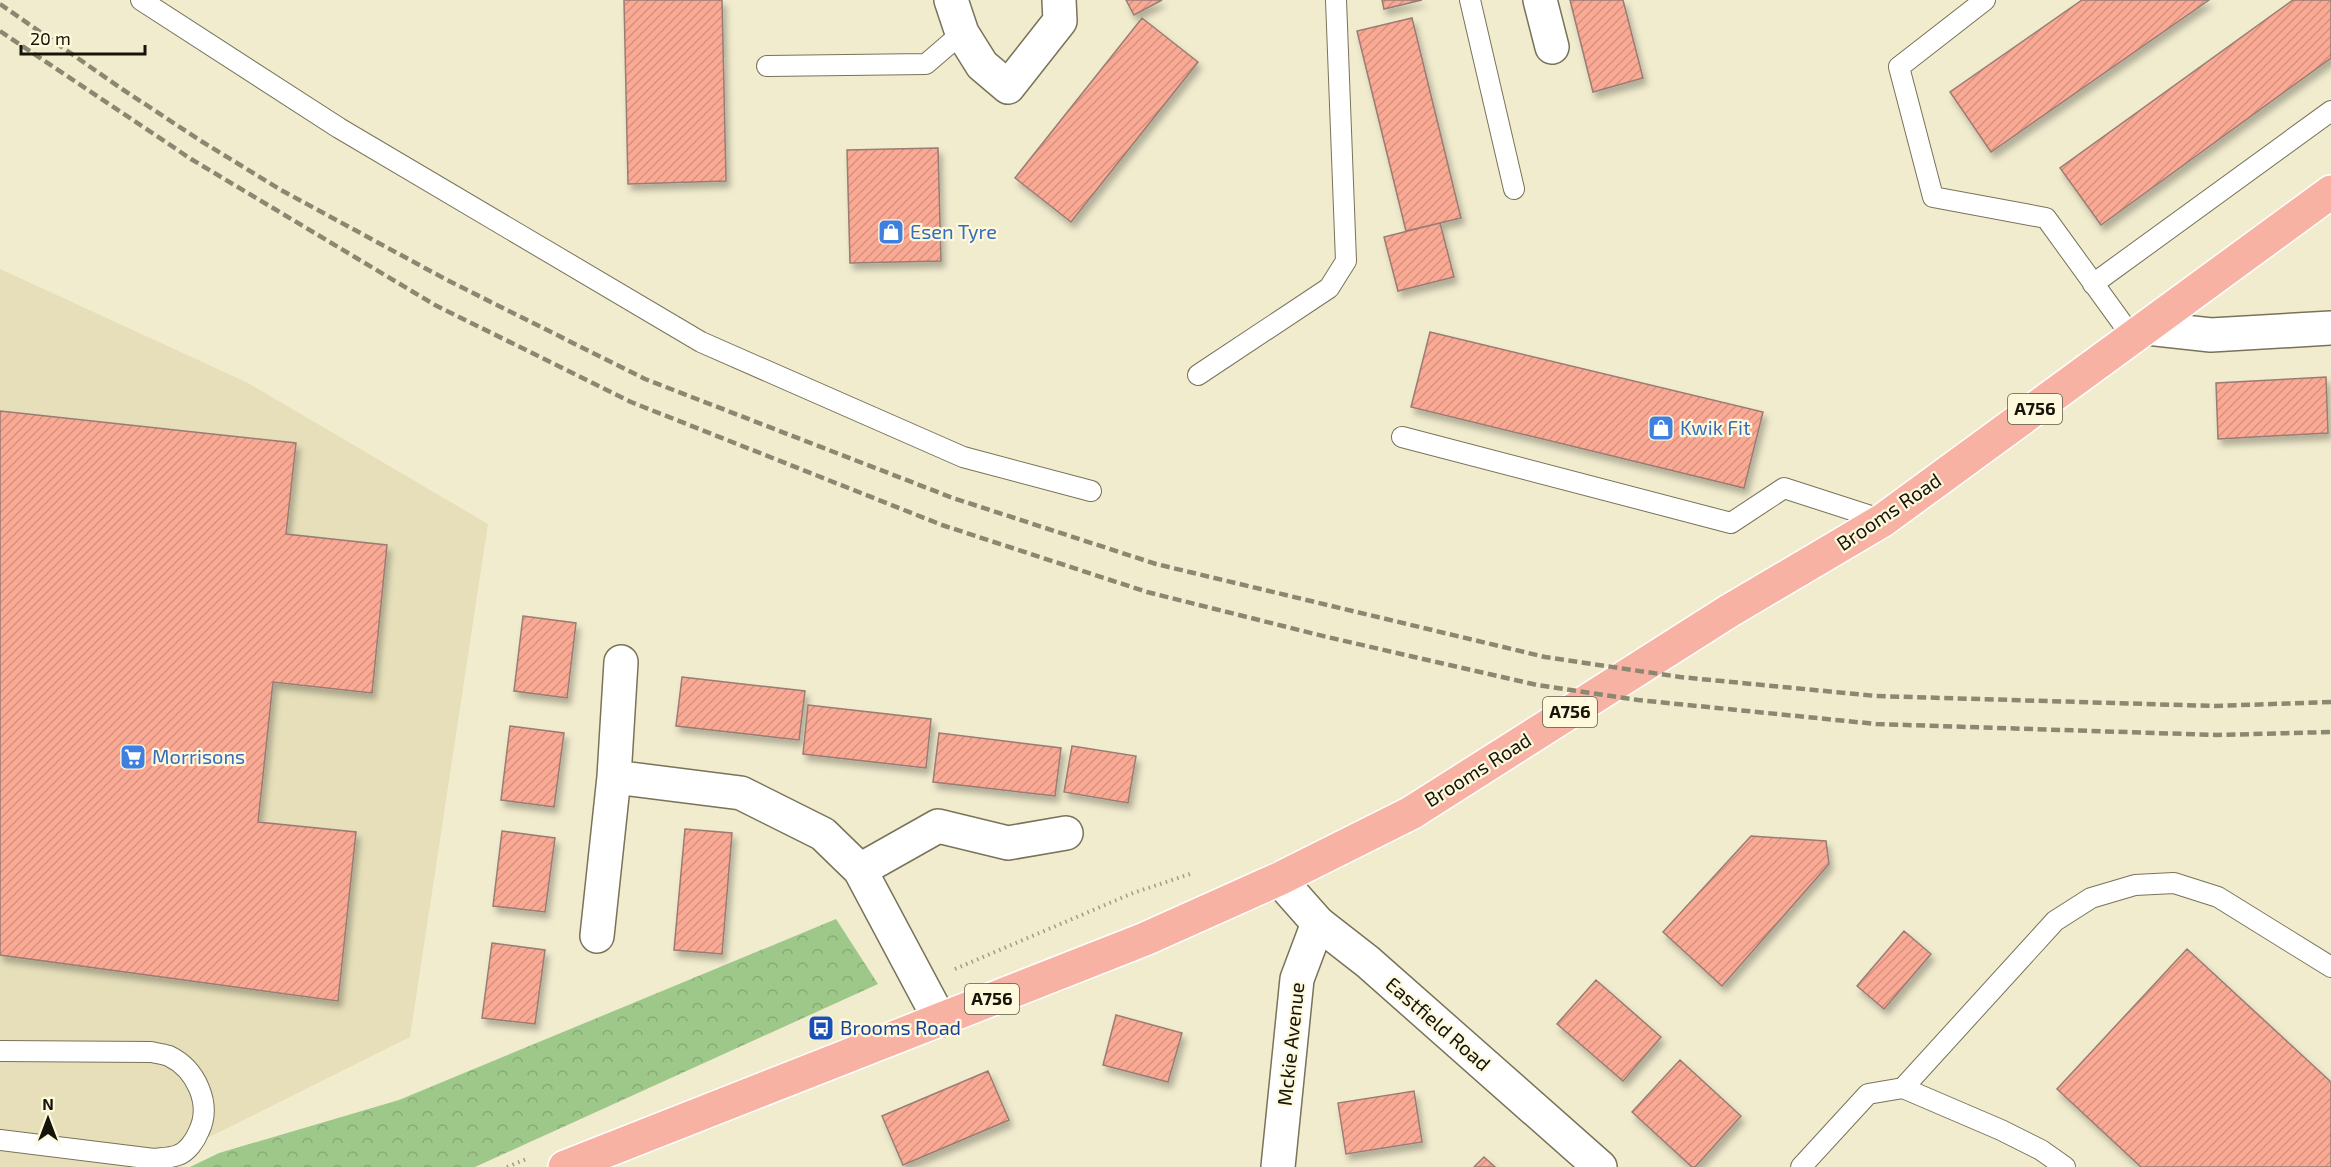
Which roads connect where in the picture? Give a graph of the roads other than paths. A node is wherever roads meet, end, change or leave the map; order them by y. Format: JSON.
{"nodes":[{"id":1,"x":141,"y":0,"type":"edge"},
{"id":2,"x":951,"y":0,"type":"edge"},
{"id":3,"x":1059,"y":0,"type":"edge"},
{"id":4,"x":1336,"y":0,"type":"edge"},
{"id":5,"x":1470,"y":0,"type":"edge"},
{"id":6,"x":1540,"y":0,"type":"edge"},
{"id":7,"x":1985,"y":0,"type":"edge"},
{"id":8,"x":962,"y":33,"type":"junction"},
{"id":9,"x":1552,"y":47,"type":"dead end"},
{"id":10,"x":767,"y":66,"type":"dead end"},
{"id":11,"x":2331,"y":111,"type":"edge"},
{"id":12,"x":1514,"y":189,"type":"dead end"},
{"id":13,"x":2331,"y":192,"type":"edge"},
{"id":14,"x":2093,"y":284,"type":"junction"},
{"id":15,"x":2331,"y":328,"type":"edge"},
{"id":16,"x":2140,"y":333,"type":"junction"},
{"id":17,"x":1198,"y":375,"type":"dead end"},
{"id":18,"x":1402,"y":437,"type":"dead end"},
{"id":19,"x":1091,"y":490,"type":"dead end"},
{"id":20,"x":1883,"y":520,"type":"junction"},
{"id":21,"x":621,"y":662,"type":"dead end"},
{"id":22,"x":614,"y":777,"type":"junction"},
{"id":23,"x":1066,"y":833,"type":"dead end"},
{"id":24,"x":861,"y":870,"type":"junction"},
{"id":25,"x":1279,"y":879,"type":"junction"},
{"id":26,"x":1318,"y":923,"type":"junction"},
{"id":27,"x":597,"y":936,"type":"dead end"},
{"id":28,"x":2331,"y":967,"type":"edge"},
{"id":29,"x":940,"y":1020,"type":"junction"},
{"id":30,"x":0,"y":1051,"type":"edge"},
{"id":31,"x":1903,"y":1088,"type":"junction"},
{"id":32,"x":0,"y":1140,"type":"edge"},
{"id":33,"x":565,"y":1167,"type":"edge"},
{"id":34,"x":1278,"y":1167,"type":"edge"},
{"id":35,"x":1600,"y":1167,"type":"edge"},
{"id":36,"x":1801,"y":1167,"type":"edge"},
{"id":37,"x":2066,"y":1167,"type":"edge"}],
"edges":[{"from":1,"to":19,"type":"lane"},
{"from":2,"to":8,"type":"street"},
{"from":3,"to":8,"type":"street"},
{"from":4,"to":17,"type":"lane"},
{"from":5,"to":12,"type":"lane"},
{"from":6,"to":9,"type":"street"},
{"from":7,"to":14,"type":"lane"},
{"from":8,"to":10,"type":"lane"},
{"from":11,"to":14,"type":"lane"},
{"from":13,"to":16,"type":"main road","name":"Brooms Road","number":"A756"},
{"from":14,"to":16,"type":"lane"},
{"from":15,"to":16,"type":"street"},
{"from":16,"to":20,"type":"main road","name":"Brooms Road","number":"A756"},
{"from":18,"to":20,"type":"lane"},
{"from":20,"to":25,"type":"main road","name":"Brooms Road","number":"A756"},
{"from":21,"to":22,"type":"street"},
{"from":22,"to":24,"type":"street"},
{"from":22,"to":27,"type":"street"},
{"from":23,"to":24,"type":"street"},
{"from":24,"to":29,"type":"street"},
{"from":25,"to":26,"type":"street","name":"Eastfield Road"},
{"from":25,"to":29,"type":"main road","name":"Brooms Road","number":"A756"},
{"from":26,"to":34,"type":"street","name":"Mckie Avenue"},
{"from":26,"to":35,"type":"street","name":"Eastfield Road"},
{"from":28,"to":31,"type":"lane"},
{"from":29,"to":33,"type":"main road","name":"Brooms Road","number":"A756"},
{"from":30,"to":32,"type":"lane"},
{"from":31,"to":36,"type":"lane"},
{"from":31,"to":37,"type":"lane"}]}
